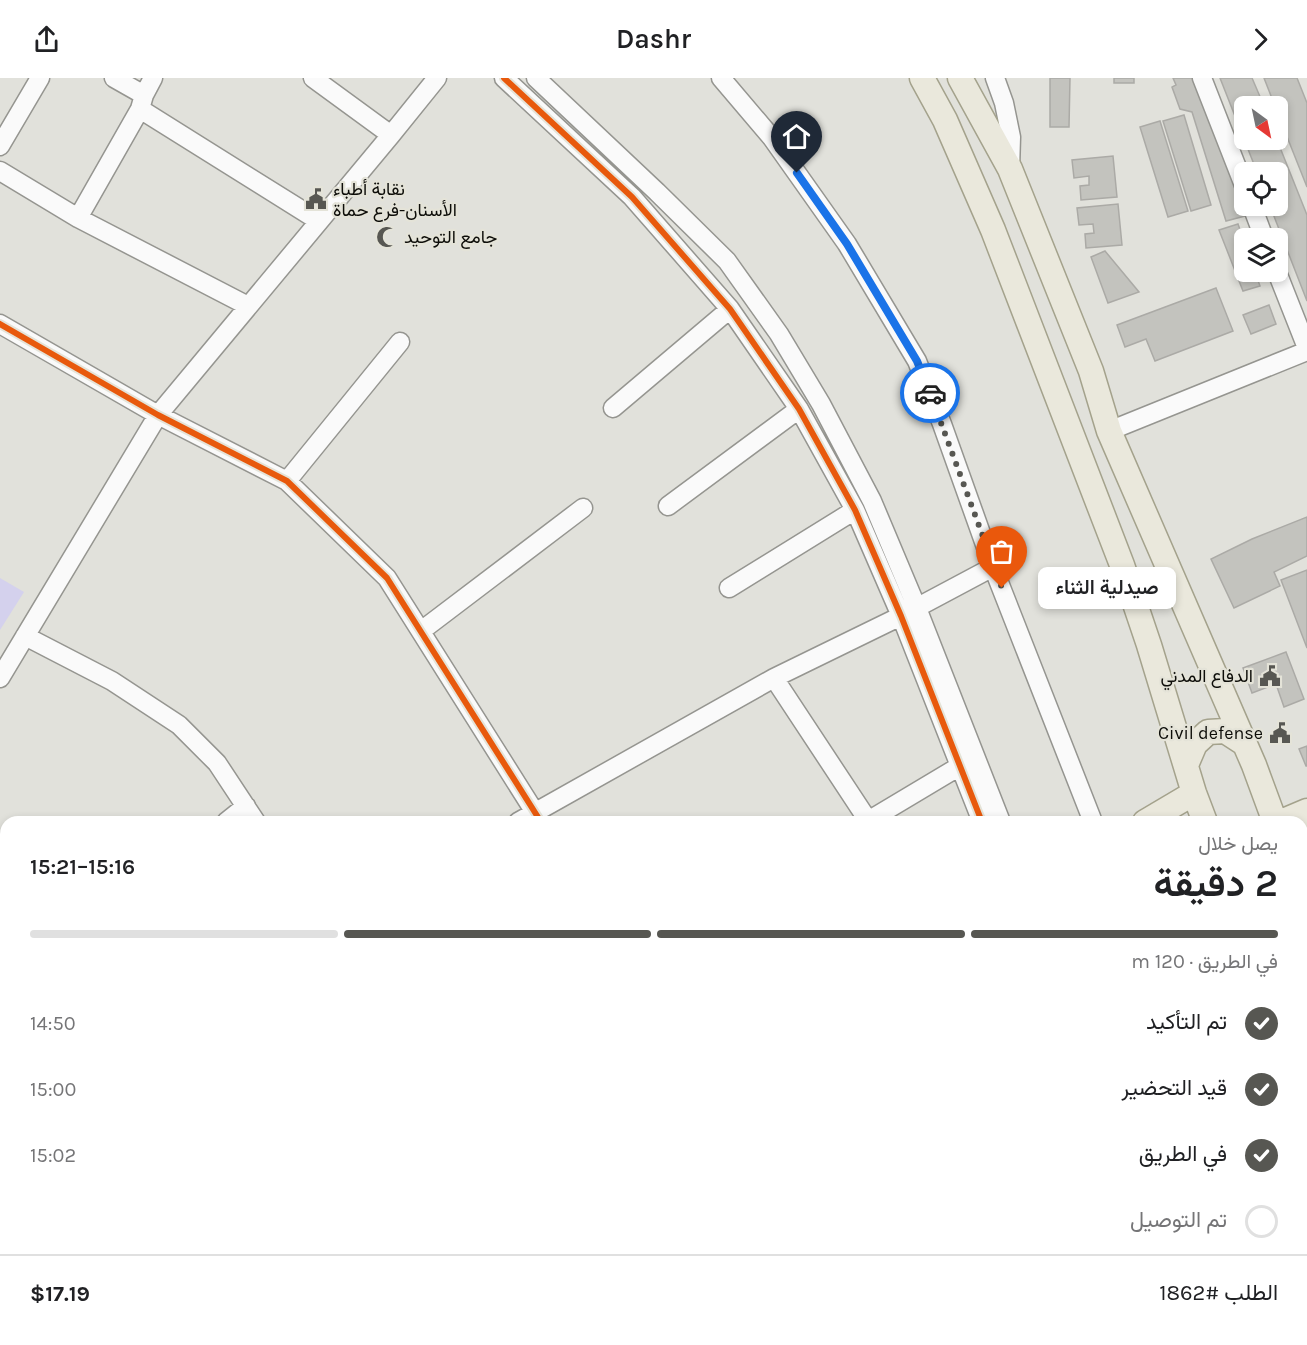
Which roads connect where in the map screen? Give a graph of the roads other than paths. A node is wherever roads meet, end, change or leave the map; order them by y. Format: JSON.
{"nodes":[{"id":1,"x":40,"y":78,"type":"edge"},
{"id":2,"x":114,"y":78,"type":"edge"},
{"id":3,"x":153,"y":78,"type":"edge"},
{"id":4,"x":313,"y":78,"type":"edge"},
{"id":5,"x":437,"y":78,"type":"edge"},
{"id":6,"x":504,"y":78,"type":"edge"},
{"id":7,"x":536,"y":78,"type":"edge"},
{"id":8,"x":721,"y":78,"type":"edge"},
{"id":9,"x":922,"y":78,"type":"edge"},
{"id":10,"x":960,"y":78,"type":"edge"},
{"id":11,"x":995,"y":78,"type":"edge"},
{"id":12,"x":1202,"y":78,"type":"edge"},
{"id":13,"x":142,"y":102,"type":"junction"},
{"id":14,"x":391,"y":135,"type":"junction"},
{"id":15,"x":0,"y":146,"type":"edge"},
{"id":16,"x":1235,"y":162,"type":"edge"},
{"id":17,"x":1010,"y":169,"type":"junction"},
{"id":18,"x":0,"y":171,"type":"edge"},
{"id":19,"x":78,"y":218,"type":"junction"},
{"id":20,"x":319,"y":221,"type":"junction"},
{"id":21,"x":1281,"y":282,"type":"edge"},
{"id":22,"x":248,"y":306,"type":"junction"},
{"id":23,"x":730,"y":309,"type":"junction"},
{"id":24,"x":0,"y":324,"type":"edge"},
{"id":25,"x":400,"y":342,"type":"dead end"},
{"id":26,"x":1307,"y":349,"type":"edge"},
{"id":27,"x":613,"y":408,"type":"dead end"},
{"id":28,"x":799,"y":409,"type":"junction"},
{"id":29,"x":158,"y":415,"type":"junction"},
{"id":30,"x":1109,"y":431,"type":"junction"},
{"id":31,"x":287,"y":481,"type":"junction"},
{"id":32,"x":668,"y":506,"type":"dead end"},
{"id":33,"x":583,"y":508,"type":"dead end"},
{"id":34,"x":855,"y":510,"type":"junction"},
{"id":35,"x":993,"y":567,"type":"junction"},
{"id":36,"x":729,"y":588,"type":"dead end"},
{"id":37,"x":909,"y":612,"type":"junction"},
{"id":38,"x":421,"y":631,"type":"junction"},
{"id":39,"x":25,"y":636,"type":"junction"},
{"id":40,"x":0,"y":678,"type":"edge"},
{"id":41,"x":774,"y":678,"type":"junction"},
{"id":42,"x":1245,"y":744,"type":"junction"},
{"id":43,"x":1186,"y":765,"type":"junction"},
{"id":44,"x":960,"y":766,"type":"junction"},
{"id":45,"x":1194,"y":793,"type":"junction"},
{"id":46,"x":246,"y":806,"type":"junction"},
{"id":47,"x":234,"y":816,"type":"edge"},
{"id":48,"x":252,"y":816,"type":"edge"},
{"id":49,"x":537,"y":816,"type":"edge"},
{"id":50,"x":540,"y":816,"type":"edge"},
{"id":51,"x":865,"y":816,"type":"edge"},
{"id":52,"x":876,"y":816,"type":"edge"},
{"id":53,"x":980,"y":816,"type":"edge"},
{"id":54,"x":998,"y":816,"type":"edge"},
{"id":55,"x":1091,"y":816,"type":"edge"},
{"id":56,"x":1155,"y":816,"type":"edge"},
{"id":57,"x":1203,"y":816,"type":"edge"},
{"id":58,"x":1273,"y":816,"type":"edge"}],
"edges":[{"from":1,"to":15,"type":"street"},
{"from":2,"to":13,"type":"street"},
{"from":3,"to":13,"type":"street"},
{"from":4,"to":14,"type":"street"},
{"from":5,"to":14,"type":"street"},
{"from":6,"to":23,"type":"street"},
{"from":7,"to":37,"type":"street"},
{"from":8,"to":35,"type":"street"},
{"from":9,"to":43,"type":"main road"},
{"from":10,"to":17,"type":"main road"},
{"from":11,"to":17,"type":"street"},
{"from":12,"to":16,"type":"street"},
{"from":13,"to":19,"type":"street"},
{"from":13,"to":20,"type":"street"},
{"from":14,"to":20,"type":"street"},
{"from":17,"to":30,"type":"main road"},
{"from":18,"to":19,"type":"street"},
{"from":19,"to":22,"type":"street"},
{"from":20,"to":22,"type":"street"},
{"from":21,"to":26,"type":"street"},
{"from":22,"to":29,"type":"street"},
{"from":23,"to":27,"type":"street"},
{"from":23,"to":28,"type":"street"},
{"from":24,"to":29,"type":"street"},
{"from":25,"to":31,"type":"street"},
{"from":26,"to":30,"type":"street"},
{"from":28,"to":32,"type":"street"},
{"from":28,"to":34,"type":"street"},
{"from":29,"to":31,"type":"street"},
{"from":29,"to":39,"type":"street"},
{"from":30,"to":42,"type":"main road"},
{"from":31,"to":38,"type":"street"},
{"from":33,"to":38,"type":"street"},
{"from":34,"to":36,"type":"street"},
{"from":34,"to":37,"type":"street"},
{"from":35,"to":37,"type":"street"},
{"from":35,"to":55,"type":"street"},
{"from":37,"to":41,"type":"street"},
{"from":37,"to":44,"type":"street"},
{"from":37,"to":54,"type":"street"},
{"from":38,"to":49,"type":"street"},
{"from":39,"to":40,"type":"street"},
{"from":39,"to":46,"type":"street"},
{"from":41,"to":50,"type":"street"},
{"from":41,"to":51,"type":"street"},
{"from":42,"to":43,"type":"main road"},
{"from":42,"to":58,"type":"main road"},
{"from":43,"to":45,"type":"main road"},
{"from":44,"to":52,"type":"street"},
{"from":44,"to":53,"type":"street"},
{"from":45,"to":56,"type":"main road"},
{"from":45,"to":57,"type":"main road"},
{"from":46,"to":47,"type":"street"},
{"from":46,"to":48,"type":"street"}]}
